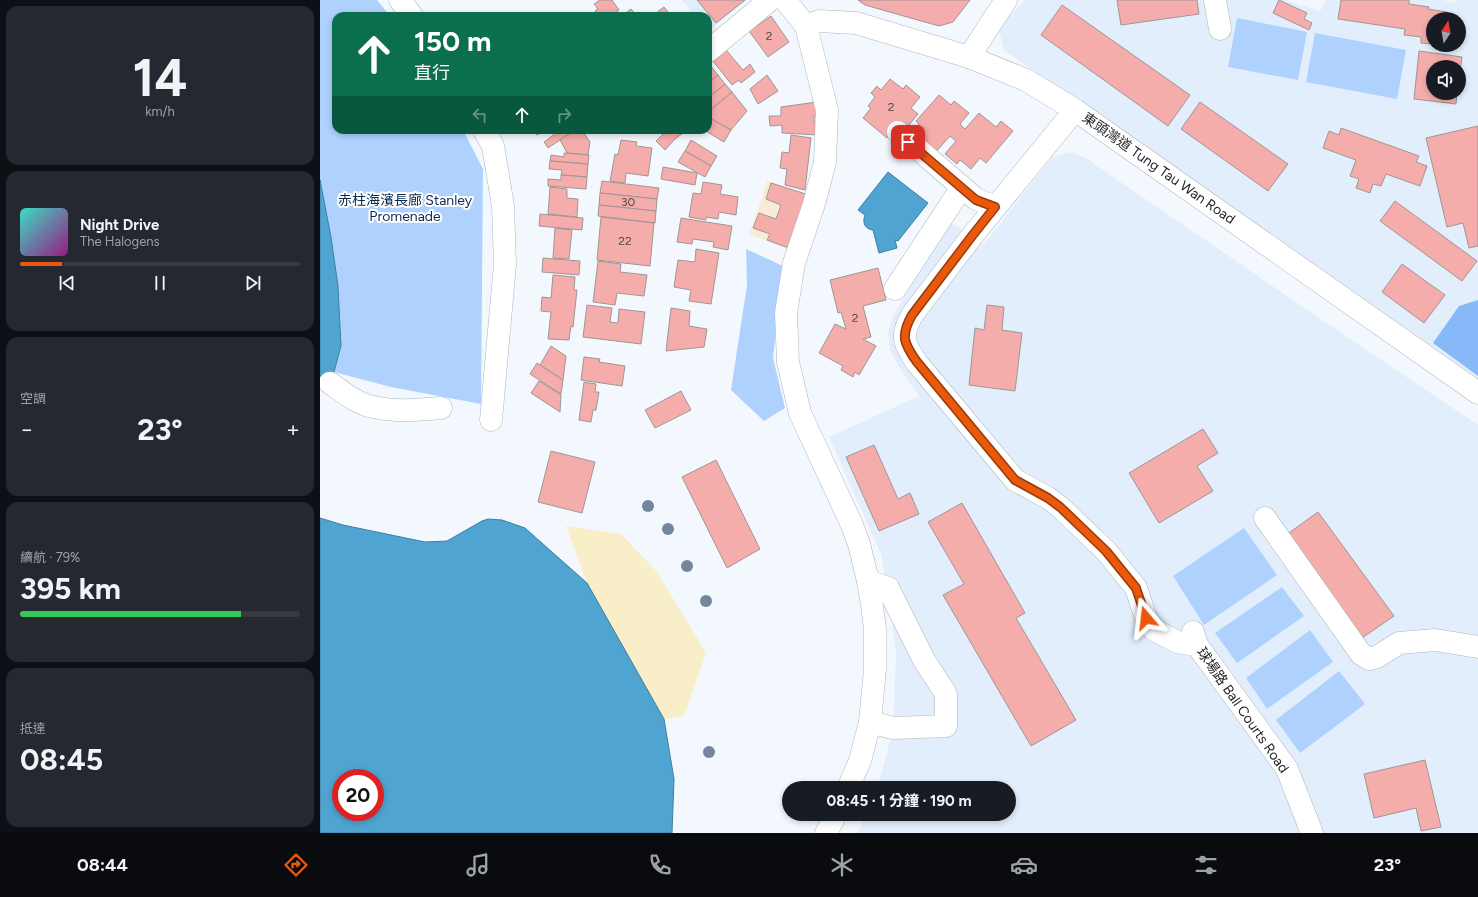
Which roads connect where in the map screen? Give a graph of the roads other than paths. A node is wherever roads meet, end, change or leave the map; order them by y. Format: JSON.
{"nodes":[{"id":1,"x":400,"y":0,"type":"edge"},
{"id":2,"x":770,"y":0,"type":"edge"},
{"id":3,"x":785,"y":0,"type":"edge"},
{"id":4,"x":1006,"y":0,"type":"edge"},
{"id":5,"x":1215,"y":0,"type":"edge"},
{"id":6,"x":409,"y":12,"type":"edge"},
{"id":7,"x":806,"y":26,"type":"junction"},
{"id":8,"x":1220,"y":29,"type":"dead end"},
{"id":9,"x":712,"y":49,"type":"edge"},
{"id":10,"x":969,"y":57,"type":"junction"},
{"id":11,"x":1076,"y":110,"type":"junction"},
{"id":12,"x":898,"y":132,"type":"dead end"},
{"id":13,"x":486,"y":134,"type":"edge"},
{"id":14,"x":962,"y":187,"type":"junction"},
{"id":15,"x":995,"y":207,"type":"junction"},
{"id":16,"x":895,"y":289,"type":"dead end"},
{"id":17,"x":330,"y":383,"type":"dead end"},
{"id":18,"x":1478,"y":393,"type":"edge"},
{"id":19,"x":441,"y":408,"type":"dead end"},
{"id":20,"x":491,"y":420,"type":"dead end"},
{"id":21,"x":1265,"y":518,"type":"dead end"},
{"id":22,"x":868,"y":581,"type":"junction"},
{"id":23,"x":1478,"y":647,"type":"edge"},
{"id":24,"x":870,"y":722,"type":"junction"},
{"id":25,"x":851,"y":781,"type":"edge"},
{"id":26,"x":832,"y":821,"type":"edge"},
{"id":27,"x":826,"y":833,"type":"edge"},
{"id":28,"x":1312,"y":833,"type":"edge"}],
"edges":[{"from":1,"to":6,"type":"street"},
{"from":2,"to":9,"type":"street"},
{"from":3,"to":7,"type":"street"},
{"from":4,"to":10,"type":"street"},
{"from":5,"to":8,"type":"street"},
{"from":7,"to":10,"type":"street","name":"東頭灣道 Tung Tau Wan Road"},
{"from":7,"to":22,"type":"street"},
{"from":10,"to":11,"type":"street","name":"東頭灣道 Tung Tau Wan Road"},
{"from":11,"to":15,"type":"street"},
{"from":11,"to":18,"type":"street","name":"東頭灣道 Tung Tau Wan Road"},
{"from":12,"to":14,"type":"street"},
{"from":13,"to":20,"type":"street"},
{"from":14,"to":15,"type":"street"},
{"from":14,"to":16,"type":"street"},
{"from":15,"to":28,"type":"street","name":"球場路 Ball Courts Road"},
{"from":17,"to":19,"type":"street"},
{"from":21,"to":23,"type":"street"},
{"from":22,"to":24,"type":"street"},
{"from":22,"to":24,"type":"street"},
{"from":24,"to":25,"type":"street"},
{"from":26,"to":27,"type":"street"}]}
